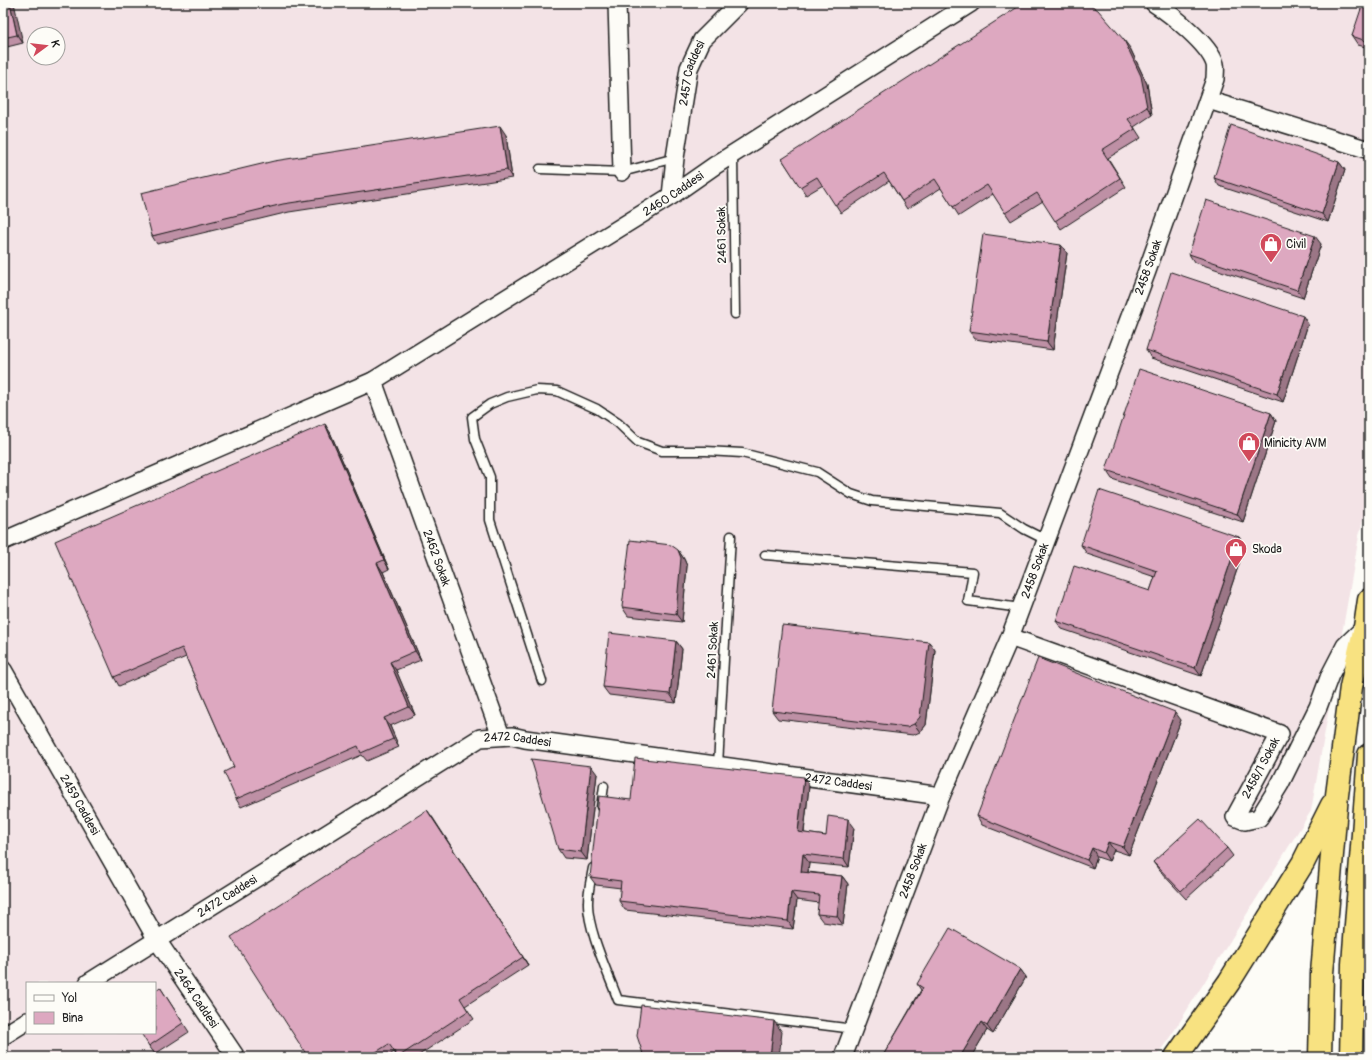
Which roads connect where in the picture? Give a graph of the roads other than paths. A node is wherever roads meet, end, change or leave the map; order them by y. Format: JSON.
{"nodes":[{"id":1,"x":617,"y":3,"type":"edge"},
{"id":2,"x":739,"y":3,"type":"edge"},
{"id":3,"x":971,"y":3,"type":"edge"},
{"id":4,"x":1154,"y":3,"type":"edge"},
{"id":5,"x":1208,"y":100,"type":"junction"},
{"id":6,"x":1369,"y":150,"type":"edge"},
{"id":7,"x":733,"y":155,"type":"junction"},
{"id":8,"x":675,"y":158,"type":"junction"},
{"id":9,"x":540,"y":169,"type":"dead end"},
{"id":10,"x":622,"y":172,"type":"junction"},
{"id":11,"x":671,"y":196,"type":"junction"},
{"id":12,"x":735,"y":314,"type":"dead end"},
{"id":13,"x":373,"y":380,"type":"junction"},
{"id":14,"x":731,"y":536,"type":"dead end"},
{"id":15,"x":1046,"y":540,"type":"junction"},
{"id":16,"x":3,"y":541,"type":"edge"},
{"id":17,"x":765,"y":555,"type":"dead end"},
{"id":18,"x":1369,"y":600,"type":"edge"},
{"id":19,"x":1021,"y":608,"type":"junction"},
{"id":20,"x":1367,"y":624,"type":"edge"},
{"id":21,"x":1010,"y":637,"type":"junction"},
{"id":22,"x":3,"y":670,"type":"edge"},
{"id":23,"x":542,"y":681,"type":"dead end"},
{"id":24,"x":500,"y":736,"type":"junction"},
{"id":25,"x":1369,"y":755,"type":"edge"},
{"id":26,"x":718,"y":765,"type":"junction"},
{"id":27,"x":604,"y":786,"type":"dead end"},
{"id":28,"x":1337,"y":795,"type":"junction"},
{"id":29,"x":941,"y":796,"type":"junction"},
{"id":30,"x":600,"y":817,"type":"edge"},
{"id":31,"x":594,"y":856,"type":"edge"},
{"id":32,"x":157,"y":940,"type":"junction"},
{"id":33,"x":90,"y":982,"type":"edge"},
{"id":34,"x":26,"y":1022,"type":"edge"},
{"id":35,"x":854,"y":1029,"type":"junction"},
{"id":36,"x":3,"y":1036,"type":"edge"},
{"id":37,"x":236,"y":1057,"type":"edge"},
{"id":38,"x":843,"y":1057,"type":"edge"},
{"id":39,"x":1176,"y":1057,"type":"edge"},
{"id":40,"x":1320,"y":1057,"type":"edge"},
{"id":41,"x":1351,"y":1057,"type":"edge"}],
"edges":[{"from":1,"to":10,"type":"street"},
{"from":2,"to":8,"type":"street","name":"2457 Caddesi"},
{"from":3,"to":7,"type":"street","name":"2460 Caddesi"},
{"from":4,"to":5,"type":"street","name":"2458 Sokak"},
{"from":5,"to":6,"type":"street"},
{"from":5,"to":15,"type":"street","name":"2458 Sokak"},
{"from":7,"to":11,"type":"street","name":"2460 Caddesi"},
{"from":7,"to":12,"type":"lane","name":"2461 Sokak"},
{"from":8,"to":10,"type":"lane"},
{"from":8,"to":11,"type":"street","name":"2457 Caddesi"},
{"from":9,"to":10,"type":"lane"},
{"from":11,"to":13,"type":"street","name":"2460 Caddesi"},
{"from":13,"to":16,"type":"street","name":"2460 Caddesi"},
{"from":13,"to":24,"type":"street","name":"2462 Sokak"},
{"from":14,"to":26,"type":"lane","name":"2461 Sokak"},
{"from":15,"to":19,"type":"street","name":"2458 Sokak"},
{"from":15,"to":23,"type":"lane"},
{"from":17,"to":19,"type":"lane"},
{"from":18,"to":20,"type":"highway"},
{"from":19,"to":21,"type":"street","name":"2458 Sokak"},
{"from":20,"to":21,"type":"street","name":"2458/1 Sokak"},
{"from":20,"to":28,"type":"highway"},
{"from":21,"to":29,"type":"street","name":"2458 Sokak"},
{"from":22,"to":32,"type":"street","name":"2459 Caddesi"},
{"from":24,"to":26,"type":"street","name":"2472 Caddesi"},
{"from":24,"to":32,"type":"street","name":"2472 Caddesi"},
{"from":25,"to":41,"type":"highway"},
{"from":26,"to":29,"type":"street","name":"2472 Caddesi"},
{"from":27,"to":30,"type":"lane"},
{"from":28,"to":39,"type":"highway"},
{"from":28,"to":40,"type":"highway"},
{"from":29,"to":35,"type":"street","name":"2458 Sokak"},
{"from":31,"to":35,"type":"lane"},
{"from":32,"to":33,"type":"street","name":"2472 Caddesi"},
{"from":32,"to":37,"type":"street","name":"2464 Caddesi"},
{"from":34,"to":36,"type":"street"},
{"from":35,"to":38,"type":"street","name":"2458 Sokak"}]}
